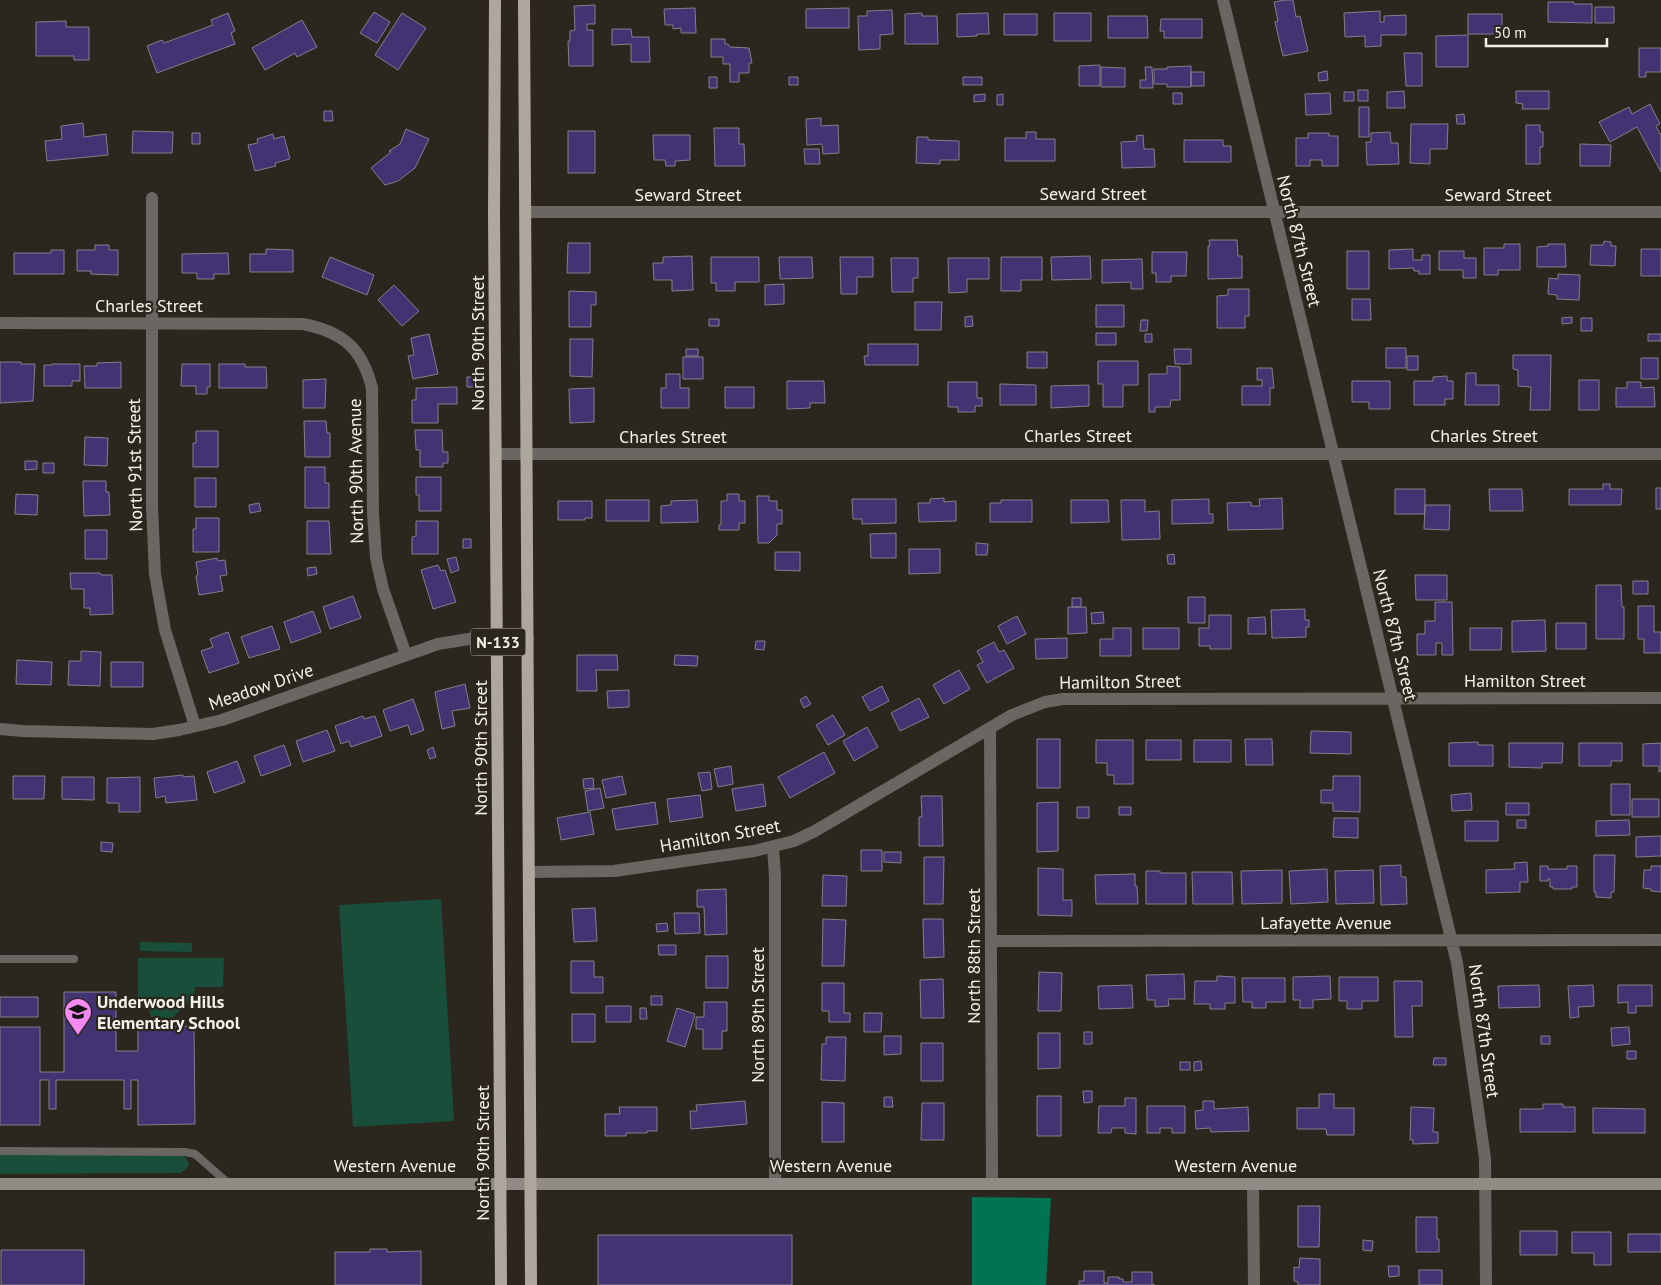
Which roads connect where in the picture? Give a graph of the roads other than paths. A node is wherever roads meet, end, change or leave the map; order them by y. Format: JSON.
{"nodes":[{"id":1,"x":495,"y":0,"type":"edge"},
{"id":2,"x":524,"y":0,"type":"edge"},
{"id":3,"x":1223,"y":0,"type":"edge"},
{"id":4,"x":152,"y":198,"type":"dead end"},
{"id":5,"x":526,"y":212,"type":"junction"},
{"id":6,"x":1274,"y":212,"type":"junction"},
{"id":7,"x":1661,"y":212,"type":"edge"},
{"id":8,"x":0,"y":323,"type":"edge"},
{"id":9,"x":152,"y":324,"type":"junction"},
{"id":10,"x":298,"y":324,"type":"joint"},
{"id":11,"x":1333,"y":453,"type":"junction"},
{"id":12,"x":496,"y":454,"type":"junction"},
{"id":13,"x":1661,"y":454,"type":"edge"},
{"id":14,"x":528,"y":455,"type":"junction"},
{"id":15,"x":498,"y":638,"type":"junction"},
{"id":16,"x":528,"y":638,"type":"junction"},
{"id":17,"x":406,"y":655,"type":"junction"},
{"id":18,"x":1661,"y":698,"type":"edge"},
{"id":19,"x":1392,"y":699,"type":"junction"},
{"id":20,"x":195,"y":726,"type":"junction"},
{"id":21,"x":990,"y":728,"type":"junction"},
{"id":22,"x":0,"y":729,"type":"edge"},
{"id":23,"x":772,"y":847,"type":"junction"},
{"id":24,"x":529,"y":872,"type":"junction"},
{"id":25,"x":1661,"y":940,"type":"edge"},
{"id":26,"x":992,"y":941,"type":"junction"},
{"id":27,"x":1451,"y":941,"type":"junction"},
{"id":28,"x":0,"y":959,"type":"edge"},
{"id":29,"x":74,"y":959,"type":"dead end"},
{"id":30,"x":0,"y":1151,"type":"edge"},
{"id":31,"x":228,"y":1183,"type":"junction"},
{"id":32,"x":0,"y":1184,"type":"edge"},
{"id":33,"x":501,"y":1184,"type":"junction"},
{"id":34,"x":531,"y":1184,"type":"junction"},
{"id":35,"x":775,"y":1184,"type":"junction"},
{"id":36,"x":992,"y":1184,"type":"junction"},
{"id":37,"x":1253,"y":1184,"type":"junction"},
{"id":38,"x":1486,"y":1184,"type":"junction"},
{"id":39,"x":1661,"y":1184,"type":"edge"},
{"id":40,"x":501,"y":1285,"type":"edge"},
{"id":41,"x":531,"y":1285,"type":"edge"},
{"id":42,"x":1254,"y":1285,"type":"edge"},
{"id":43,"x":1486,"y":1285,"type":"edge"}],
"edges":[{"from":1,"to":12,"type":"main road","name":"North 90th Street","number":"N-133"},
{"from":2,"to":5,"type":"main road","number":"N-133"},
{"from":3,"to":6,"type":"street","name":"North 87th Street"},
{"from":4,"to":9,"type":"street","name":"North 91st Street"},
{"from":5,"to":6,"type":"street","name":"Seward Street"},
{"from":5,"to":14,"type":"main road","number":"N-133"},
{"from":6,"to":7,"type":"street","name":"Seward Street"},
{"from":6,"to":11,"type":"street","name":"North 87th Street"},
{"from":8,"to":9,"type":"street","name":"Charles Street"},
{"from":9,"to":10,"type":"street","name":"Charles Street"},
{"from":9,"to":20,"type":"street","name":"North 91st Street"},
{"from":10,"to":17,"type":"street","name":"North 90th Avenue"},
{"from":11,"to":13,"type":"street","name":"Charles Street"},
{"from":11,"to":14,"type":"street","name":"Charles Street"},
{"from":11,"to":19,"type":"street","name":"North 87th Street"},
{"from":12,"to":14,"type":"street","name":"Charles Street"},
{"from":12,"to":15,"type":"main road","name":"North 90th Street","number":"N-133"},
{"from":14,"to":16,"type":"main road","number":"N-133"},
{"from":15,"to":16,"type":"street","name":"Meadow Drive"},
{"from":15,"to":17,"type":"street","name":"Meadow Drive"},
{"from":15,"to":33,"type":"main road","name":"North 90th Street","number":"N-133"},
{"from":16,"to":24,"type":"main road","number":"N-133"},
{"from":17,"to":20,"type":"street","name":"Meadow Drive"},
{"from":18,"to":19,"type":"street","name":"Hamilton Street"},
{"from":19,"to":21,"type":"street","name":"Hamilton Street"},
{"from":19,"to":27,"type":"street","name":"North 87th Street"},
{"from":20,"to":22,"type":"street","name":"Meadow Drive"},
{"from":21,"to":23,"type":"street","name":"Hamilton Street"},
{"from":21,"to":26,"type":"street","name":"North 88th Street"},
{"from":23,"to":24,"type":"street","name":"Hamilton Street"},
{"from":23,"to":35,"type":"street","name":"North 89th Street"},
{"from":24,"to":34,"type":"main road","number":"N-133"},
{"from":25,"to":27,"type":"street","name":"Lafayette Avenue"},
{"from":26,"to":27,"type":"street","name":"Lafayette Avenue"},
{"from":26,"to":36,"type":"street","name":"North 88th Street"},
{"from":27,"to":38,"type":"street","name":"North 87th Street"},
{"from":28,"to":29,"type":"lane"},
{"from":30,"to":31,"type":"lane"},
{"from":31,"to":32,"type":"street","name":"Western Avenue"},
{"from":31,"to":33,"type":"street","name":"Western Avenue"},
{"from":33,"to":34,"type":"street","name":"Western Avenue"},
{"from":33,"to":40,"type":"main road","name":"North 90th Street","number":"N-133"},
{"from":34,"to":35,"type":"street","name":"Western Avenue"},
{"from":34,"to":41,"type":"main road","number":"N-133"},
{"from":35,"to":36,"type":"street","name":"Western Avenue"},
{"from":36,"to":37,"type":"street","name":"Western Avenue"},
{"from":37,"to":38,"type":"street","name":"Western Avenue"},
{"from":37,"to":42,"type":"street"},
{"from":38,"to":39,"type":"street","name":"Western Avenue"},
{"from":38,"to":43,"type":"street","name":"North 87th Street"}]}
